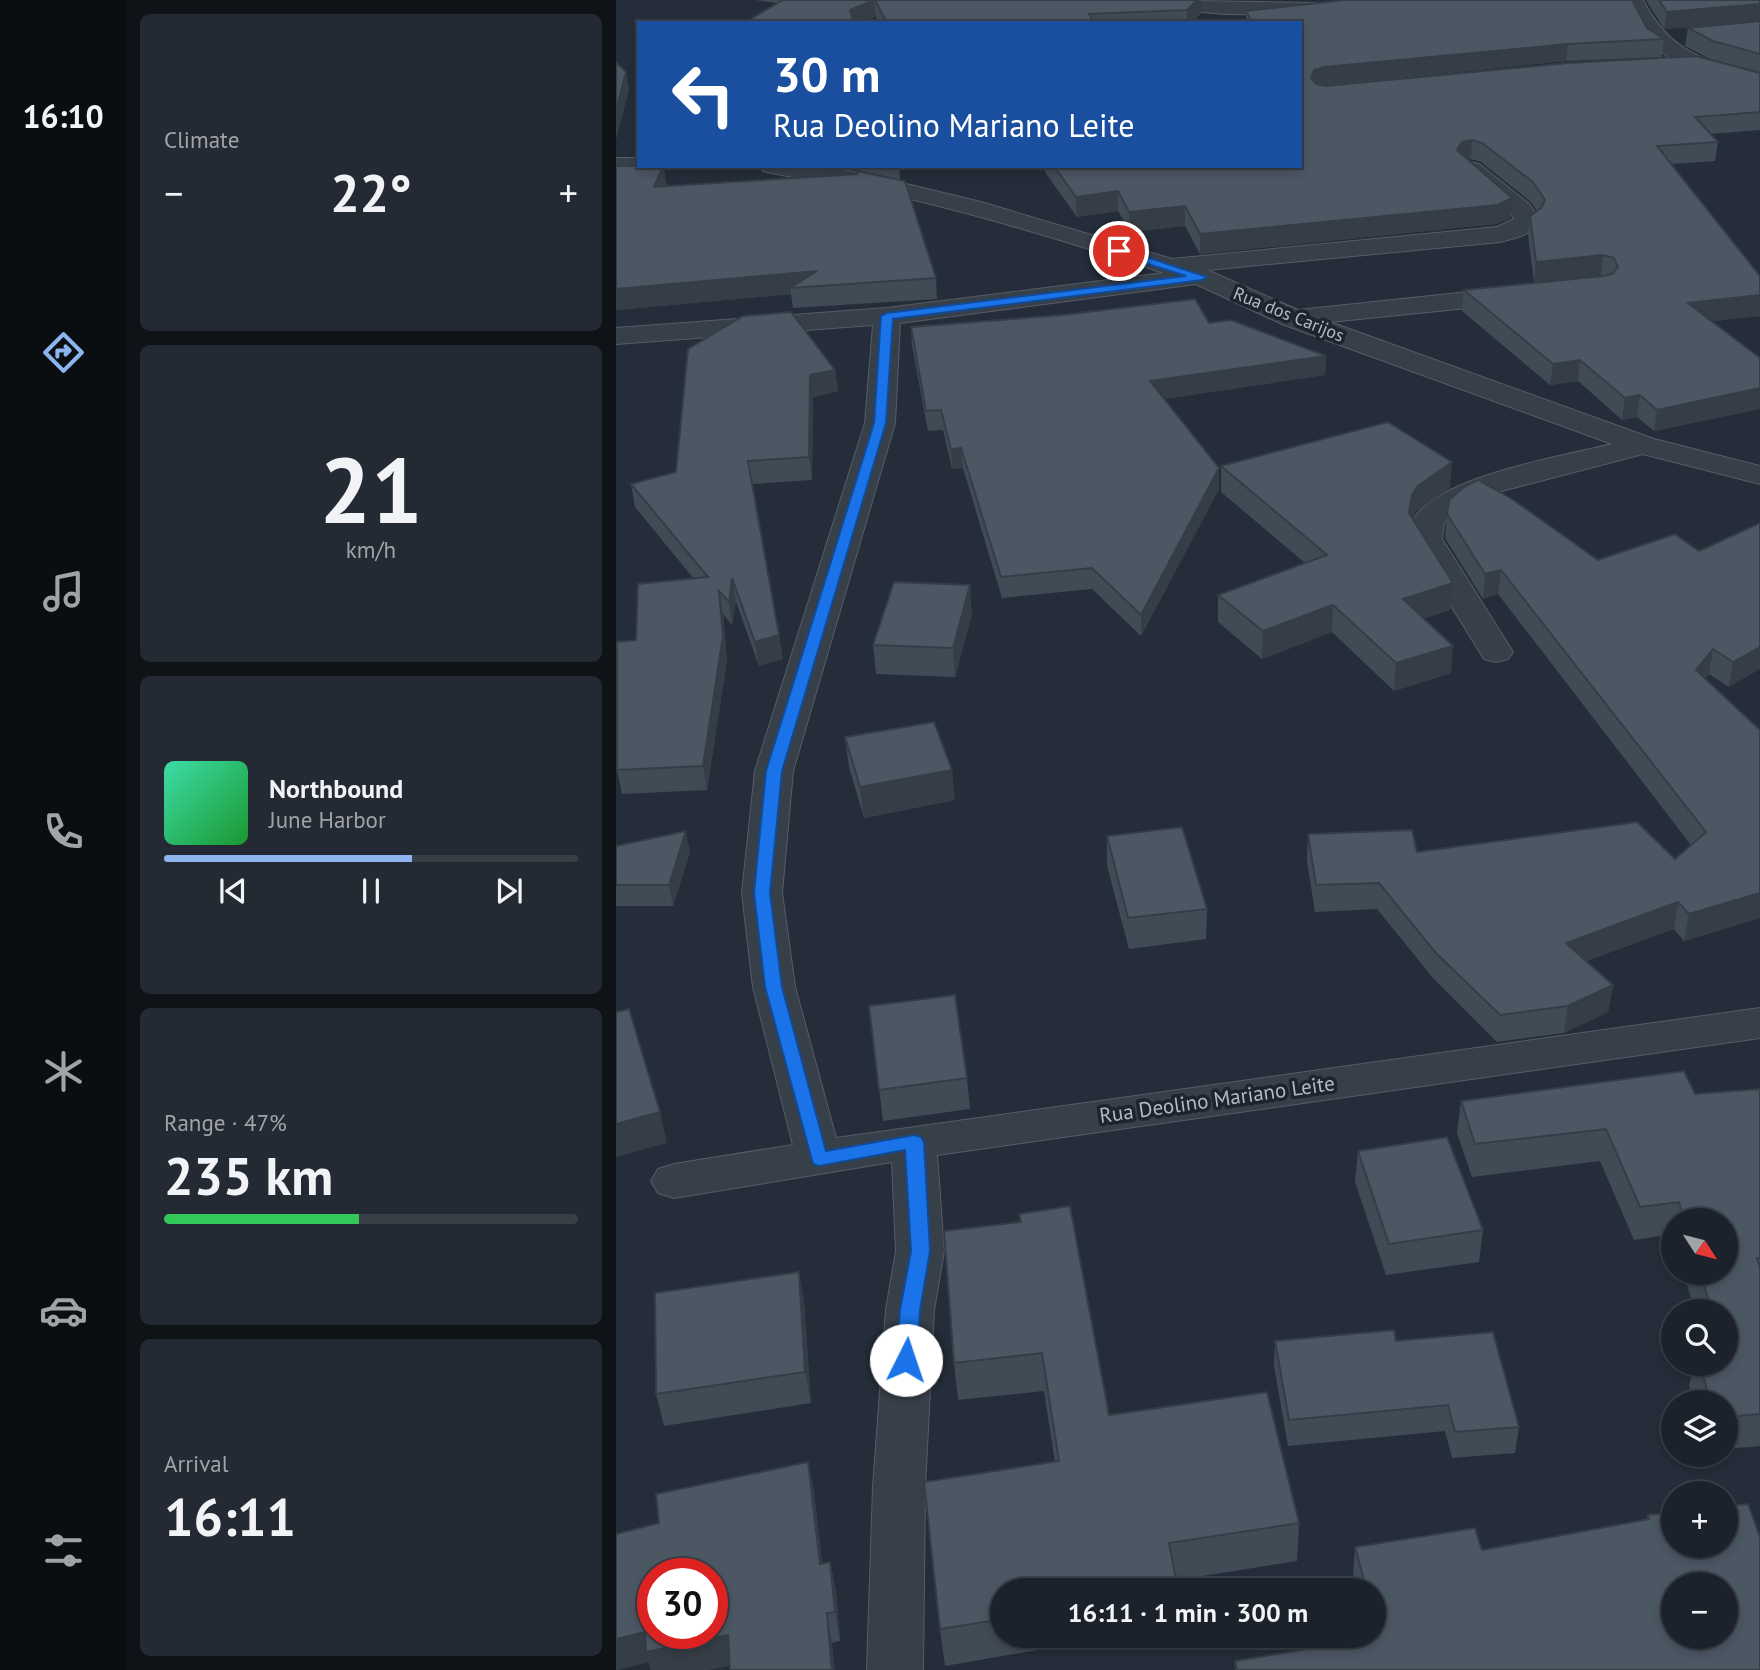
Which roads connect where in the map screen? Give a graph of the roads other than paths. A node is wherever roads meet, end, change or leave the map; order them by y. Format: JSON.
{"nodes":[{"id":1,"x":1139,"y":0,"type":"edge"},
{"id":2,"x":1633,"y":0,"type":"edge"},
{"id":3,"x":1337,"y":8,"type":"edge"},
{"id":4,"x":1218,"y":15,"type":"edge"},
{"id":5,"x":1694,"y":36,"type":"edge"},
{"id":6,"x":1655,"y":39,"type":"junction"},
{"id":7,"x":1694,"y":64,"type":"junction"},
{"id":8,"x":1656,"y":66,"type":"edge"},
{"id":9,"x":1760,"y":82,"type":"edge"},
{"id":10,"x":616,"y":165,"type":"edge"},
{"id":11,"x":637,"y":165,"type":"edge"},
{"id":12,"x":789,"y":168,"type":"edge"},
{"id":13,"x":1470,"y":169,"type":"edge"},
{"id":14,"x":1169,"y":266,"type":"junction"},
{"id":15,"x":1202,"y":277,"type":"junction"},
{"id":16,"x":1546,"y":292,"type":"edge"},
{"id":17,"x":887,"y":316,"type":"junction"},
{"id":18,"x":1292,"y":318,"type":"junction"},
{"id":19,"x":616,"y":336,"type":"edge"},
{"id":20,"x":1643,"y":445,"type":"junction"},
{"id":21,"x":1760,"y":475,"type":"edge"},
{"id":22,"x":1496,"y":652,"type":"dead end"},
{"id":23,"x":1760,"y":1023,"type":"edge"},
{"id":24,"x":914,"y":1142,"type":"junction"},
{"id":25,"x":819,"y":1159,"type":"junction"},
{"id":26,"x":674,"y":1181,"type":"dead end"},
{"id":27,"x":895,"y":1670,"type":"edge"}],
"edges":[{"from":1,"to":4,"type":"street"},
{"from":2,"to":6,"type":"street"},
{"from":3,"to":4,"type":"street"},
{"from":5,"to":6,"type":"street"},
{"from":6,"to":7,"type":"street"},
{"from":7,"to":8,"type":"street"},
{"from":7,"to":9,"type":"street"},
{"from":10,"to":11,"type":"street"},
{"from":12,"to":14,"type":"street","name":"Rua dos Carijos"},
{"from":13,"to":14,"type":"street"},
{"from":14,"to":15,"type":"street","name":"Rua dos Carijos"},
{"from":15,"to":17,"type":"street"},
{"from":15,"to":18,"type":"street","name":"Rua dos Carijos"},
{"from":16,"to":18,"type":"street"},
{"from":17,"to":19,"type":"street"},
{"from":17,"to":25,"type":"street"},
{"from":18,"to":20,"type":"street","name":"Rua dos Carijos"},
{"from":20,"to":21,"type":"street","name":"Rua dos Carijos"},
{"from":20,"to":22,"type":"street"},
{"from":23,"to":24,"type":"street","name":"Rua Deolino Mariano Leite"},
{"from":24,"to":25,"type":"street","name":"Rua Deolino Mariano Leite"},
{"from":24,"to":27,"type":"street"},
{"from":25,"to":26,"type":"street","name":"Rua Deolino Mariano Leite"}]}
